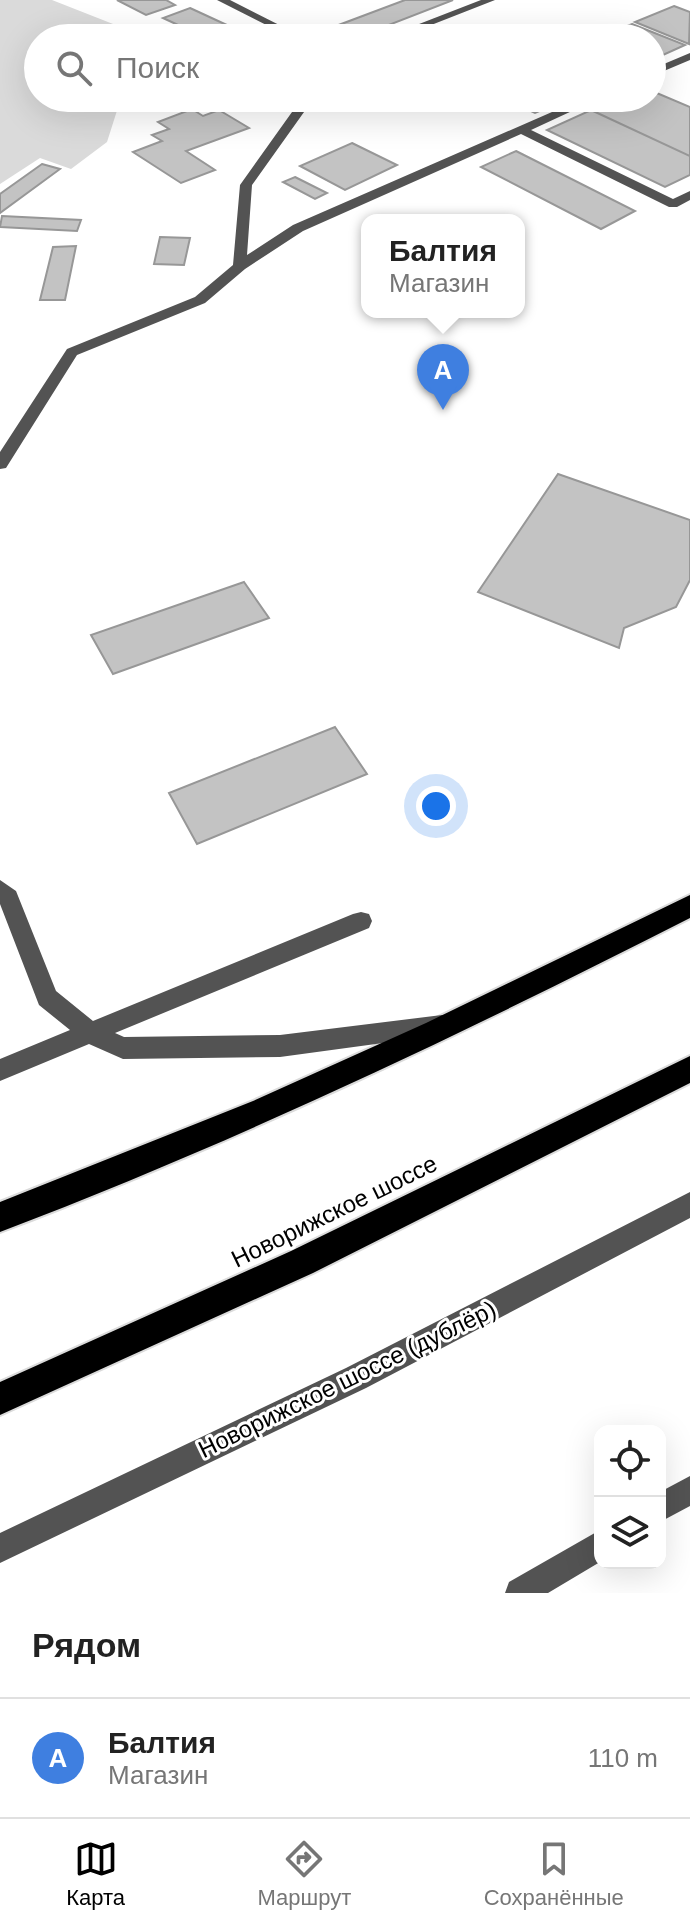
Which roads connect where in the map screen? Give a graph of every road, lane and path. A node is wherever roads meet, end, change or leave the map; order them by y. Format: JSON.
{"nodes":[{"id":1,"x":222,"y":0,"type":"edge"},
{"id":2,"x":490,"y":0,"type":"edge"},
{"id":3,"x":271,"y":24,"type":"edge"},
{"id":4,"x":426,"y":24,"type":"edge"},
{"id":5,"x":690,"y":56,"type":"edge"},
{"id":6,"x":666,"y":67,"type":"edge"},
{"id":7,"x":298,"y":112,"type":"edge"},
{"id":8,"x":562,"y":112,"type":"edge"},
{"id":9,"x":522,"y":130,"type":"junction"},
{"id":10,"x":690,"y":195,"type":"edge"},
{"id":11,"x":240,"y":266,"type":"junction"},
{"id":12,"x":0,"y":464,"type":"edge"},
{"id":13,"x":0,"y":889,"type":"edge"},
{"id":14,"x":690,"y":906,"type":"edge"},
{"id":15,"x":361,"y":921,"type":"dead end"},
{"id":16,"x":458,"y":1022,"type":"junction"},
{"id":17,"x":92,"y":1034,"type":"junction"},
{"id":18,"x":690,"y":1069,"type":"edge"},
{"id":19,"x":0,"y":1070,"type":"edge"},
{"id":20,"x":690,"y":1205,"type":"edge"},
{"id":21,"x":0,"y":1217,"type":"edge"},
{"id":22,"x":0,"y":1399,"type":"edge"},
{"id":23,"x":690,"y":1490,"type":"edge"},
{"id":24,"x":666,"y":1504,"type":"edge"},
{"id":25,"x":0,"y":1548,"type":"edge"},
{"id":26,"x":594,"y":1549,"type":"edge"},
{"id":27,"x":520,"y":1593,"type":"edge"}],
"edges":[{"from":1,"to":3,"type":"street"},
{"from":2,"to":4,"type":"street"},
{"from":5,"to":6,"type":"street"},
{"from":7,"to":11,"type":"street"},
{"from":8,"to":9,"type":"street"},
{"from":9,"to":10,"type":"street"},
{"from":9,"to":11,"type":"street"},
{"from":11,"to":12,"type":"street"},
{"from":13,"to":17,"type":"street"},
{"from":14,"to":16,"type":"highway"},
{"from":15,"to":17,"type":"street"},
{"from":16,"to":17,"type":"street"},
{"from":16,"to":21,"type":"highway"},
{"from":17,"to":19,"type":"street"},
{"from":18,"to":22,"type":"highway","name":"Новорижское шоссе"},
{"from":20,"to":25,"type":"street","name":"Новорижское шоссе (дублёр)"},
{"from":23,"to":24,"type":"street"},
{"from":26,"to":27,"type":"street"}]}
